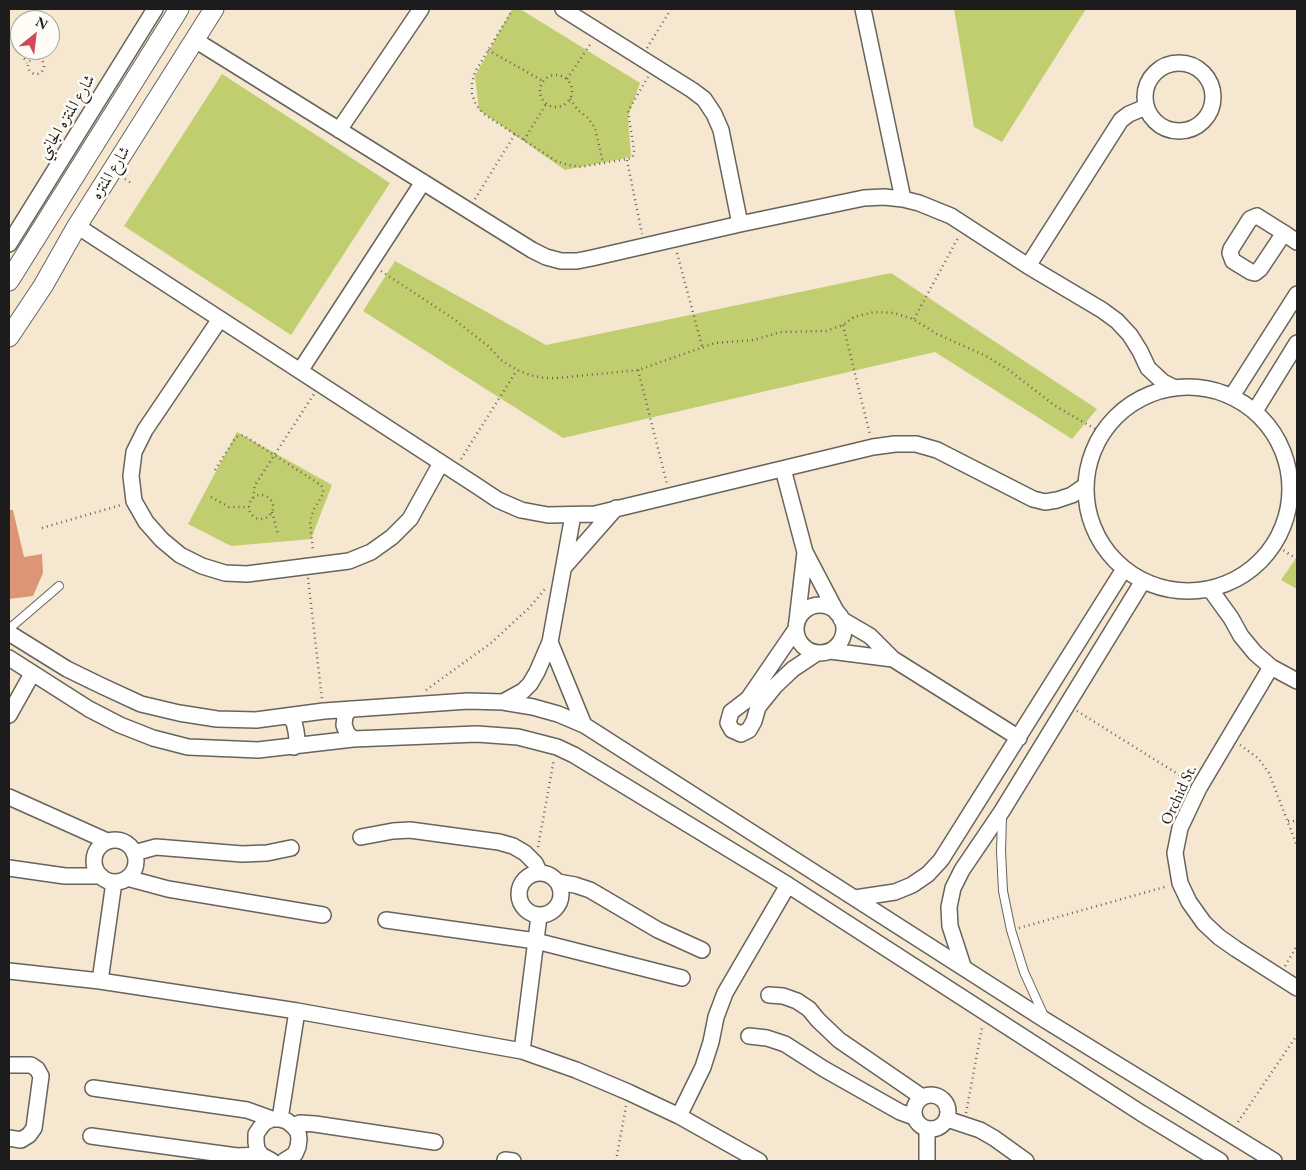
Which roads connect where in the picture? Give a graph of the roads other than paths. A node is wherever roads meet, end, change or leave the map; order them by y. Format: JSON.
{"nodes":[{"id":1,"x":155,"y":9,"type":"edge"},
{"id":2,"x":180,"y":9,"type":"edge"},
{"id":3,"x":214,"y":9,"type":"edge"},
{"id":4,"x":421,"y":9,"type":"edge"},
{"id":5,"x":563,"y":9,"type":"edge"},
{"id":6,"x":863,"y":9,"type":"edge"},
{"id":7,"x":195,"y":40,"type":"junction"},
{"id":8,"x":1146,"y":107,"type":"junction"},
{"id":9,"x":339,"y":130,"type":"junction"},
{"id":10,"x":423,"y":182,"type":"junction"},
{"id":11,"x":903,"y":199,"type":"junction"},
{"id":12,"x":740,"y":224,"type":"junction"},
{"id":13,"x":77,"y":226,"type":"junction"},
{"id":14,"x":1284,"y":233,"type":"dead end"},
{"id":15,"x":1297,"y":242,"type":"edge"},
{"id":16,"x":9,"y":244,"type":"edge"},
{"id":17,"x":1028,"y":266,"type":"junction"},
{"id":18,"x":12,"y":275,"type":"edge"},
{"id":19,"x":43,"y":286,"type":"junction"},
{"id":20,"x":1297,"y":294,"type":"edge"},
{"id":21,"x":220,"y":319,"type":"junction"},
{"id":22,"x":9,"y":337,"type":"edge"},
{"id":23,"x":1297,"y":343,"type":"edge"},
{"id":24,"x":1148,"y":368,"type":"junction"},
{"id":25,"x":300,"y":371,"type":"junction"},
{"id":26,"x":1173,"y":387,"type":"junction"},
{"id":27,"x":1232,"y":396,"type":"junction"},
{"id":28,"x":1142,"y":397,"type":"junction"},
{"id":29,"x":1255,"y":411,"type":"junction"},
{"id":30,"x":447,"y":467,"type":"junction"},
{"id":31,"x":1293,"y":467,"type":"edge"},
{"id":32,"x":783,"y":468,"type":"junction"},
{"id":33,"x":1085,"y":486,"type":"junction"},
{"id":34,"x":1294,"y":486,"type":"edge"},
{"id":35,"x":1057,"y":500,"type":"junction"},
{"id":36,"x":616,"y":508,"type":"junction"},
{"id":37,"x":573,"y":515,"type":"junction"},
{"id":38,"x":1089,"y":517,"type":"junction"},
{"id":39,"x":805,"y":552,"type":"junction"},
{"id":40,"x":563,"y":568,"type":"junction"},
{"id":41,"x":1124,"y":569,"type":"junction"},
{"id":42,"x":1143,"y":581,"type":"junction"},
{"id":43,"x":1227,"y":584,"type":"junction"},
{"id":44,"x":59,"y":586,"type":"dead end"},
{"id":45,"x":1210,"y":589,"type":"junction"},
{"id":46,"x":839,"y":616,"type":"junction"},
{"id":47,"x":1231,"y":618,"type":"junction"},
{"id":48,"x":796,"y":625,"type":"junction"},
{"id":49,"x":9,"y":629,"type":"edge"},
{"id":50,"x":9,"y":633,"type":"edge"},
{"id":51,"x":550,"y":642,"type":"junction"},
{"id":52,"x":824,"y":652,"type":"junction"},
{"id":53,"x":9,"y":658,"type":"edge"},
{"id":54,"x":893,"y":659,"type":"junction"},
{"id":55,"x":1271,"y":667,"type":"junction"},
{"id":56,"x":32,"y":674,"type":"junction"},
{"id":57,"x":1297,"y":681,"type":"edge"},
{"id":58,"x":503,"y":702,"type":"junction"},
{"id":59,"x":350,"y":709,"type":"junction"},
{"id":60,"x":9,"y":715,"type":"edge"},
{"id":61,"x":288,"y":716,"type":"junction"},
{"id":62,"x":584,"y":725,"type":"junction"},
{"id":63,"x":1019,"y":738,"type":"junction"},
{"id":64,"x":353,"y":739,"type":"junction"},
{"id":65,"x":294,"y":747,"type":"junction"},
{"id":66,"x":9,"y":797,"type":"edge"},
{"id":67,"x":1002,"y":811,"type":"junction"},
{"id":68,"x":361,"y":838,"type":"dead end"},
{"id":69,"x":107,"y":841,"type":"junction"},
{"id":70,"x":292,"y":848,"type":"dead end"},
{"id":71,"x":134,"y":854,"type":"junction"},
{"id":72,"x":9,"y":868,"type":"edge"},
{"id":73,"x":538,"y":868,"type":"junction"},
{"id":74,"x":114,"y":879,"type":"junction"},
{"id":75,"x":558,"y":882,"type":"junction"},
{"id":76,"x":788,"y":884,"type":"junction"},
{"id":77,"x":856,"y":898,"type":"junction"},
{"id":78,"x":323,"y":915,"type":"dead end"},
{"id":79,"x":539,"y":916,"type":"junction"},
{"id":80,"x":386,"y":920,"type":"dead end"},
{"id":81,"x":536,"y":941,"type":"junction"},
{"id":82,"x":702,"y":950,"type":"dead end"},
{"id":83,"x":963,"y":966,"type":"junction"},
{"id":84,"x":9,"y":971,"type":"edge"},
{"id":85,"x":682,"y":978,"type":"dead end"},
{"id":86,"x":100,"y":981,"type":"junction"},
{"id":87,"x":1297,"y":988,"type":"edge"},
{"id":88,"x":769,"y":995,"type":"dead end"},
{"id":89,"x":297,"y":1011,"type":"junction"},
{"id":90,"x":1045,"y":1020,"type":"junction"},
{"id":91,"x":748,"y":1036,"type":"dead end"},
{"id":92,"x":522,"y":1051,"type":"junction"},
{"id":93,"x":9,"y":1065,"type":"edge"},
{"id":94,"x":93,"y":1088,"type":"dead end"},
{"id":95,"x":922,"y":1097,"type":"junction"},
{"id":96,"x":1172,"y":1098,"type":"junction"},
{"id":97,"x":679,"y":1116,"type":"junction"},
{"id":98,"x":914,"y":1117,"type":"junction"},
{"id":99,"x":947,"y":1119,"type":"junction"},
{"id":100,"x":282,"y":1121,"type":"junction"},
{"id":101,"x":1158,"y":1122,"type":"junction"},
{"id":102,"x":927,"y":1129,"type":"junction"},
{"id":103,"x":91,"y":1136,"type":"dead end"},
{"id":104,"x":9,"y":1138,"type":"edge"},
{"id":105,"x":435,"y":1142,"type":"dead end"},
{"id":106,"x":267,"y":1158,"type":"edge"},
{"id":107,"x":288,"y":1160,"type":"edge"},
{"id":108,"x":760,"y":1161,"type":"edge"},
{"id":109,"x":927,"y":1161,"type":"edge"},
{"id":110,"x":1026,"y":1161,"type":"edge"},
{"id":111,"x":1220,"y":1161,"type":"edge"},
{"id":112,"x":1274,"y":1161,"type":"edge"}],
"edges":[{"from":1,"to":16,"type":"street","name":"شارع المنتزه الجانبي"},
{"from":2,"to":18,"type":"street","name":"شارع المنتزه"},
{"from":3,"to":7,"type":"street","name":"شارع المنتزه"},
{"from":4,"to":9,"type":"street"},
{"from":5,"to":12,"type":"street"},
{"from":6,"to":11,"type":"street"},
{"from":7,"to":9,"type":"street"},
{"from":7,"to":13,"type":"street","name":"شارع المنتزه"},
{"from":8,"to":8,"type":"street"},
{"from":8,"to":17,"type":"street"},
{"from":9,"to":10,"type":"street"},
{"from":10,"to":12,"type":"street"},
{"from":10,"to":25,"type":"street"},
{"from":11,"to":12,"type":"street"},
{"from":11,"to":17,"type":"street"},
{"from":13,"to":19,"type":"street","name":"شارع المنتزه"},
{"from":13,"to":21,"type":"street"},
{"from":14,"to":15,"type":"street"},
{"from":17,"to":24,"type":"street"},
{"from":18,"to":19,"type":"street"},
{"from":19,"to":22,"type":"street","name":"شارع المنتزه"},
{"from":20,"to":27,"type":"street"},
{"from":21,"to":25,"type":"street"},
{"from":21,"to":30,"type":"street"},
{"from":23,"to":29,"type":"street"},
{"from":24,"to":26,"type":"street"},
{"from":24,"to":28,"type":"street"},
{"from":25,"to":30,"type":"street"},
{"from":26,"to":27,"type":"street"},
{"from":26,"to":28,"type":"street"},
{"from":27,"to":29,"type":"street"},
{"from":28,"to":33,"type":"street"},
{"from":29,"to":31,"type":"street"},
{"from":30,"to":37,"type":"street"},
{"from":31,"to":34,"type":"street"},
{"from":32,"to":35,"type":"street"},
{"from":32,"to":36,"type":"street"},
{"from":32,"to":39,"type":"street"},
{"from":33,"to":35,"type":"street"},
{"from":33,"to":38,"type":"street"},
{"from":34,"to":43,"type":"street"},
{"from":35,"to":38,"type":"street"},
{"from":36,"to":37,"type":"street"},
{"from":36,"to":40,"type":"street"},
{"from":37,"to":40,"type":"street"},
{"from":38,"to":41,"type":"street"},
{"from":39,"to":46,"type":"street"},
{"from":39,"to":48,"type":"street"},
{"from":40,"to":51,"type":"street"},
{"from":41,"to":42,"type":"street"},
{"from":41,"to":63,"type":"street"},
{"from":42,"to":45,"type":"street"},
{"from":42,"to":67,"type":"street"},
{"from":43,"to":45,"type":"street"},
{"from":43,"to":47,"type":"street"},
{"from":44,"to":49,"type":"lane"},
{"from":45,"to":47,"type":"street"},
{"from":46,"to":48,"type":"street"},
{"from":46,"to":52,"type":"street"},
{"from":46,"to":54,"type":"street"},
{"from":47,"to":55,"type":"street"},
{"from":48,"to":52,"type":"street"},
{"from":48,"to":52,"type":"street"},
{"from":50,"to":61,"type":"street"},
{"from":51,"to":58,"type":"street"},
{"from":51,"to":62,"type":"street"},
{"from":52,"to":54,"type":"street"},
{"from":53,"to":56,"type":"street"},
{"from":54,"to":63,"type":"street"},
{"from":55,"to":57,"type":"street"},
{"from":55,"to":87,"type":"street","name":"Orchid St."},
{"from":56,"to":60,"type":"street"},
{"from":56,"to":65,"type":"street"},
{"from":58,"to":59,"type":"street"},
{"from":58,"to":62,"type":"street"},
{"from":59,"to":61,"type":"street"},
{"from":59,"to":64,"type":"street"},
{"from":61,"to":65,"type":"street"},
{"from":62,"to":77,"type":"street"},
{"from":63,"to":77,"type":"street"},
{"from":64,"to":65,"type":"street"},
{"from":64,"to":76,"type":"street"},
{"from":66,"to":69,"type":"street"},
{"from":67,"to":83,"type":"street"},
{"from":67,"to":90,"type":"lane"},
{"from":68,"to":73,"type":"street"},
{"from":69,"to":71,"type":"street"},
{"from":69,"to":74,"type":"street"},
{"from":70,"to":71,"type":"street"},
{"from":71,"to":74,"type":"street"},
{"from":72,"to":74,"type":"street"},
{"from":73,"to":75,"type":"street"},
{"from":73,"to":79,"type":"street"},
{"from":74,"to":78,"type":"street"},
{"from":74,"to":86,"type":"street"},
{"from":75,"to":79,"type":"street"},
{"from":75,"to":82,"type":"street"},
{"from":76,"to":97,"type":"street"},
{"from":76,"to":101,"type":"street"},
{"from":77,"to":83,"type":"street"},
{"from":79,"to":81,"type":"street"},
{"from":80,"to":81,"type":"street"},
{"from":81,"to":85,"type":"street"},
{"from":81,"to":92,"type":"street"},
{"from":83,"to":90,"type":"street"},
{"from":84,"to":86,"type":"street"},
{"from":86,"to":89,"type":"street"},
{"from":88,"to":95,"type":"street"},
{"from":89,"to":92,"type":"street"},
{"from":89,"to":100,"type":"street"},
{"from":90,"to":96,"type":"street"},
{"from":91,"to":98,"type":"street"},
{"from":92,"to":97,"type":"street"},
{"from":93,"to":104,"type":"street"},
{"from":94,"to":100,"type":"street"},
{"from":95,"to":98,"type":"street"},
{"from":95,"to":99,"type":"street"},
{"from":96,"to":101,"type":"street"},
{"from":96,"to":112,"type":"street"},
{"from":97,"to":108,"type":"street"},
{"from":98,"to":102,"type":"street"},
{"from":99,"to":102,"type":"street"},
{"from":99,"to":110,"type":"street"},
{"from":100,"to":105,"type":"street"},
{"from":100,"to":106,"type":"street"},
{"from":100,"to":107,"type":"street"},
{"from":101,"to":111,"type":"street"},
{"from":102,"to":109,"type":"street"},
{"from":103,"to":106,"type":"street"}]}
